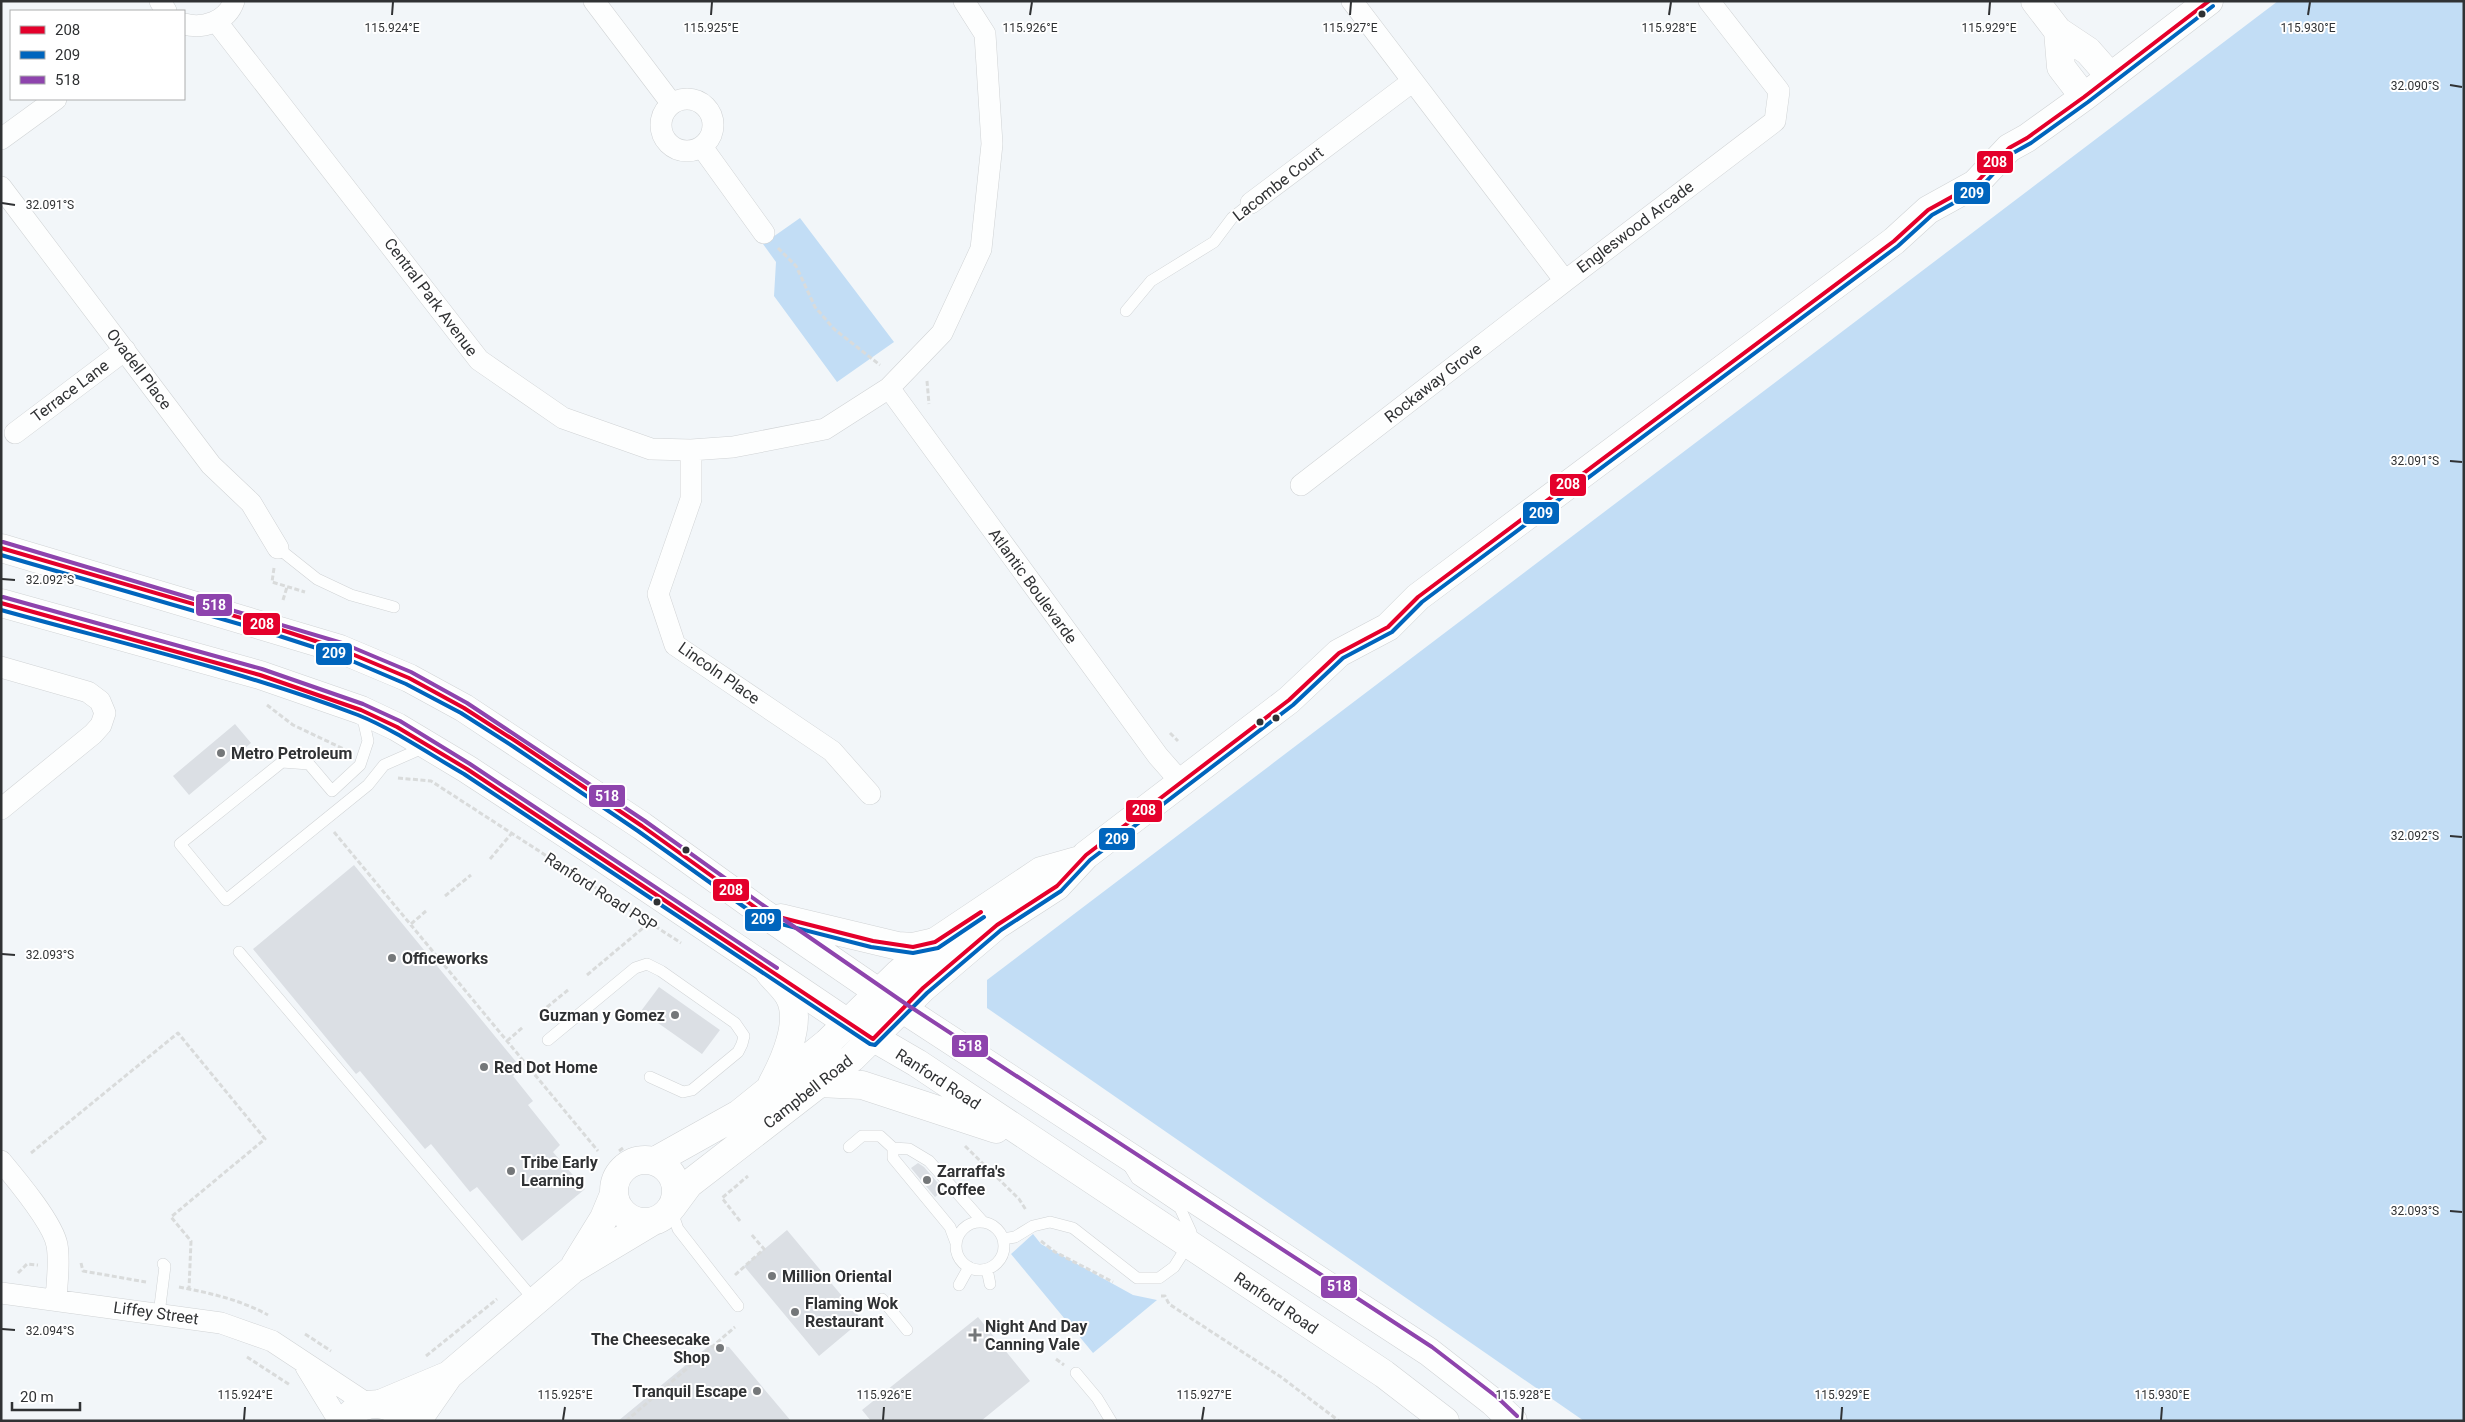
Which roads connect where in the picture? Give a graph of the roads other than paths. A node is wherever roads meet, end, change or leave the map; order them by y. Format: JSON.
{"nodes":[{"id":1,"x":234,"y":1,"type":"edge"},
{"id":2,"x":594,"y":1,"type":"edge"},
{"id":3,"x":964,"y":1,"type":"edge"},
{"id":4,"x":1352,"y":1,"type":"edge"},
{"id":5,"x":1709,"y":1,"type":"edge"},
{"id":6,"x":2035,"y":1,"type":"edge"},
{"id":7,"x":2209,"y":1,"type":"edge"},
{"id":8,"x":216,"y":21,"type":"junction"},
{"id":9,"x":185,"y":24,"type":"edge"},
{"id":10,"x":2058,"y":31,"type":"junction"},
{"id":11,"x":2110,"y":76,"type":"junction"},
{"id":12,"x":1413,"y":81,"type":"junction"},
{"id":13,"x":2084,"y":97,"type":"junction"},
{"id":14,"x":55,"y":100,"type":"edge"},
{"id":15,"x":672,"y":104,"type":"junction"},
{"id":16,"x":1,"y":139,"type":"edge"},
{"id":17,"x":702,"y":147,"type":"junction"},
{"id":18,"x":1,"y":187,"type":"edge"},
{"id":19,"x":1251,"y":203,"type":"joint"},
{"id":20,"x":764,"y":233,"type":"road end"},
{"id":21,"x":1565,"y":280,"type":"junction"},
{"id":22,"x":1126,"y":310,"type":"dead end"},
{"id":23,"x":125,"y":350,"type":"junction"},
{"id":24,"x":892,"y":386,"type":"junction"},
{"id":25,"x":15,"y":433,"type":"dead end"},
{"id":26,"x":691,"y":450,"type":"junction"},
{"id":27,"x":1301,"y":485,"type":"dead end"},
{"id":28,"x":1,"y":548,"type":"edge"},
{"id":29,"x":278,"y":548,"type":"joint"},
{"id":30,"x":1,"y":603,"type":"edge"},
{"id":31,"x":394,"y":607,"type":"dead end"},
{"id":32,"x":1,"y":667,"type":"edge"},
{"id":33,"x":361,"y":710,"type":"junction"},
{"id":34,"x":429,"y":745,"type":"junction"},
{"id":35,"x":1180,"y":782,"type":"junction"},
{"id":36,"x":870,"y":794,"type":"dead end"},
{"id":37,"x":1,"y":809,"type":"edge"},
{"id":38,"x":1080,"y":860,"type":"junction"},
{"id":39,"x":763,"y":913,"type":"junction"},
{"id":40,"x":935,"y":942,"type":"junction"},
{"id":41,"x":240,"y":952,"type":"dead end"},
{"id":42,"x":761,"y":964,"type":"junction"},
{"id":43,"x":879,"y":993,"type":"junction"},
{"id":44,"x":903,"y":1009,"type":"junction"},
{"id":45,"x":848,"y":1023,"type":"junction"},
{"id":46,"x":873,"y":1039,"type":"junction"},
{"id":47,"x":548,"y":1040,"type":"dead end"},
{"id":48,"x":650,"y":1077,"type":"dead end"},
{"id":49,"x":818,"y":1083,"type":"junction"},
{"id":50,"x":767,"y":1092,"type":"junction"},
{"id":51,"x":1029,"y":1139,"type":"junction"},
{"id":52,"x":849,"y":1147,"type":"dead end"},
{"id":53,"x":893,"y":1148,"type":"junction"},
{"id":54,"x":1121,"y":1151,"type":"junction"},
{"id":55,"x":1,"y":1161,"type":"edge"},
{"id":56,"x":655,"y":1161,"type":"junction"},
{"id":57,"x":614,"y":1194,"type":"junction"},
{"id":58,"x":666,"y":1217,"type":"junction"},
{"id":59,"x":982,"y":1222,"type":"junction"},
{"id":60,"x":1003,"y":1240,"type":"junction"},
{"id":61,"x":956,"y":1244,"type":"junction"},
{"id":62,"x":1188,"y":1245,"type":"junction"},
{"id":63,"x":712,"y":1253,"type":"dead end"},
{"id":64,"x":703,"y":1261,"type":"junction"},
{"id":65,"x":163,"y":1264,"type":"dead end"},
{"id":66,"x":969,"y":1267,"type":"junction"},
{"id":67,"x":573,"y":1269,"type":"junction"},
{"id":68,"x":987,"y":1269,"type":"junction"},
{"id":69,"x":990,"y":1284,"type":"dead end"},
{"id":70,"x":959,"y":1286,"type":"dead end"},
{"id":71,"x":1,"y":1293,"type":"edge"},
{"id":72,"x":56,"y":1299,"type":"junction"},
{"id":73,"x":882,"y":1300,"type":"dead end"},
{"id":74,"x":535,"y":1301,"type":"junction"},
{"id":75,"x":738,"y":1306,"type":"dead end"},
{"id":76,"x":159,"y":1314,"type":"junction"},
{"id":77,"x":907,"y":1330,"type":"dead end"},
{"id":78,"x":302,"y":1360,"type":"junction"},
{"id":79,"x":1076,"y":1373,"type":"dead end"},
{"id":80,"x":449,"y":1375,"type":"junction"},
{"id":81,"x":374,"y":1404,"type":"junction"},
{"id":82,"x":339,"y":1421,"type":"edge"},
{"id":83,"x":346,"y":1421,"type":"edge"},
{"id":84,"x":406,"y":1421,"type":"edge"},
{"id":85,"x":417,"y":1421,"type":"edge"},
{"id":86,"x":1111,"y":1421,"type":"edge"},
{"id":87,"x":1445,"y":1421,"type":"edge"},
{"id":88,"x":1513,"y":1421,"type":"edge"}],
"edges":[{"from":1,"to":8,"type":"street"},
{"from":2,"to":15,"type":"street"},
{"from":3,"to":24,"type":"street","name":"Central Park Avenue"},
{"from":4,"to":12,"type":"street","name":"Engleswood Arcade"},
{"from":5,"to":21,"type":"street","name":"Engleswood Arcade"},
{"from":6,"to":10,"type":"main road"},
{"from":7,"to":11,"type":"main road","name":"Campbell Road"},
{"from":8,"to":9,"type":"street"},
{"from":8,"to":26,"type":"street","name":"Central Park Avenue"},
{"from":10,"to":11,"type":"main road"},
{"from":10,"to":13,"type":"main road"},
{"from":11,"to":13,"type":"main road","name":"Campbell Road"},
{"from":12,"to":19,"type":"street","name":"Lacombe Court"},
{"from":12,"to":21,"type":"street","name":"Engleswood Arcade"},
{"from":13,"to":35,"type":"main road","name":"Campbell Road"},
{"from":14,"to":16,"type":"street"},
{"from":15,"to":17,"type":"street"},
{"from":15,"to":17,"type":"street"},
{"from":17,"to":20,"type":"street"},
{"from":18,"to":23,"type":"street","name":"Ovadell Place"},
{"from":19,"to":22,"type":"lane","name":"Lacombe Court"},
{"from":21,"to":27,"type":"street","name":"Rockaway Grove"},
{"from":23,"to":25,"type":"street","name":"Terrace Lane"},
{"from":23,"to":29,"type":"street","name":"Ovadell Place"},
{"from":24,"to":26,"type":"street","name":"Central Park Avenue"},
{"from":24,"to":35,"type":"street","name":"Atlantic Boulevarde"},
{"from":26,"to":36,"type":"street","name":"Lincoln Place"},
{"from":28,"to":39,"type":"main road"},
{"from":29,"to":31,"type":"lane"},
{"from":30,"to":33,"type":"main road","name":"Ranford Road"},
{"from":32,"to":37,"type":"street"},
{"from":33,"to":34,"type":"main road","name":"Ranford Road"},
{"from":33,"to":34,"type":"lane"},
{"from":34,"to":42,"type":"main road","name":"Ranford Road"},
{"from":35,"to":38,"type":"main road","name":"Campbell Road"},
{"from":38,"to":40,"type":"main road","name":"Campbell Road"},
{"from":38,"to":44,"type":"main road","name":"Campbell Road"},
{"from":39,"to":40,"type":"main road"},
{"from":39,"to":43,"type":"main road"},
{"from":40,"to":43,"type":"main road","name":"Campbell Road"},
{"from":41,"to":74,"type":"lane"},
{"from":42,"to":45,"type":"main road","name":"Ranford Road"},
{"from":42,"to":50,"type":"main road","name":"Campbell Road"},
{"from":43,"to":44,"type":"main road"},
{"from":43,"to":45,"type":"main road","name":"Campbell Road"},
{"from":44,"to":46,"type":"main road","name":"Campbell Road"},
{"from":44,"to":54,"type":"main road"},
{"from":45,"to":46,"type":"main road","name":"Ranford Road"},
{"from":45,"to":50,"type":"main road","name":"Campbell Road"},
{"from":46,"to":49,"type":"main road","name":"Campbell Road"},
{"from":46,"to":51,"type":"main road","name":"Ranford Road"},
{"from":47,"to":48,"type":"lane"},
{"from":49,"to":51,"type":"main road"},
{"from":49,"to":58,"type":"main road","name":"Campbell Road"},
{"from":50,"to":56,"type":"main road","name":"Campbell Road"},
{"from":51,"to":62,"type":"main road","name":"Ranford Road"},
{"from":52,"to":53,"type":"lane"},
{"from":53,"to":59,"type":"lane"},
{"from":53,"to":61,"type":"lane"},
{"from":54,"to":62,"type":"lane"},
{"from":54,"to":88,"type":"main road"},
{"from":55,"to":72,"type":"street"},
{"from":56,"to":57,"type":"main road"},
{"from":56,"to":58,"type":"main road"},
{"from":57,"to":58,"type":"main road"},
{"from":57,"to":67,"type":"main road","name":"Campbell Road"},
{"from":58,"to":64,"type":"lane"},
{"from":58,"to":67,"type":"main road","name":"Campbell Road"},
{"from":59,"to":60,"type":"lane"},
{"from":59,"to":61,"type":"lane"},
{"from":60,"to":62,"type":"lane"},
{"from":60,"to":68,"type":"lane"},
{"from":61,"to":66,"type":"lane"},
{"from":62,"to":87,"type":"main road","name":"Ranford Road"},
{"from":63,"to":64,"type":"lane"},
{"from":64,"to":75,"type":"lane"},
{"from":65,"to":76,"type":"lane"},
{"from":66,"to":68,"type":"lane"},
{"from":66,"to":70,"type":"lane"},
{"from":67,"to":74,"type":"main road","name":"Campbell Road"},
{"from":68,"to":69,"type":"lane"},
{"from":71,"to":72,"type":"street","name":"Liffey Street"},
{"from":72,"to":76,"type":"street","name":"Liffey Street"},
{"from":73,"to":77,"type":"lane"},
{"from":74,"to":80,"type":"main road","name":"Campbell Road"},
{"from":76,"to":78,"type":"street","name":"Liffey Street"},
{"from":78,"to":81,"type":"street","name":"Liffey Street"},
{"from":78,"to":82,"type":"street","name":"Liffey Street"},
{"from":79,"to":86,"type":"lane"},
{"from":80,"to":81,"type":"main road","name":"Campbell Road"},
{"from":80,"to":85,"type":"main road","name":"Campbell Road"},
{"from":81,"to":83,"type":"main road","name":"Campbell Road"},
{"from":81,"to":84,"type":"main road"}]}
